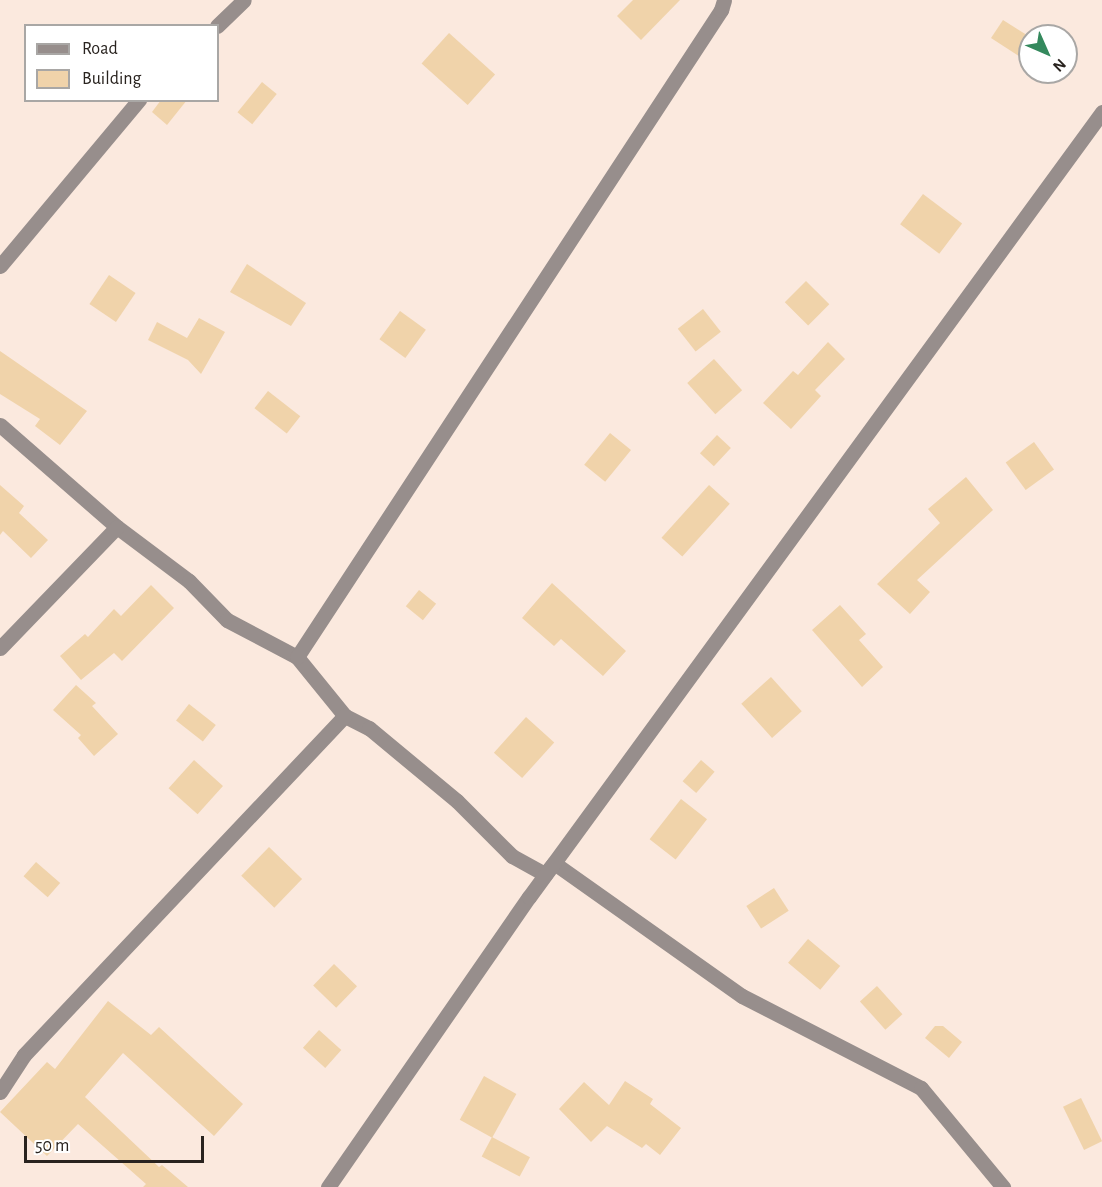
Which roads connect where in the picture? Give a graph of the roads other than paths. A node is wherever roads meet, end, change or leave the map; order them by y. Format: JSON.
{"nodes":[{"id":1,"x":243,"y":0,"type":"edge"},
{"id":2,"x":724,"y":0,"type":"edge"},
{"id":3,"x":219,"y":24,"type":"edge"},
{"id":4,"x":137,"y":102,"type":"edge"},
{"id":5,"x":1102,"y":112,"type":"edge"},
{"id":6,"x":0,"y":266,"type":"edge"},
{"id":7,"x":0,"y":425,"type":"edge"},
{"id":8,"x":117,"y":527,"type":"junction"},
{"id":9,"x":0,"y":648,"type":"edge"},
{"id":10,"x":297,"y":657,"type":"junction"},
{"id":11,"x":345,"y":716,"type":"junction"},
{"id":12,"x":554,"y":863,"type":"junction"},
{"id":13,"x":0,"y":1092,"type":"edge"},
{"id":14,"x":996,"y":1185,"type":"edge"},
{"id":15,"x":328,"y":1187,"type":"edge"}],
"edges":[{"from":1,"to":3,"type":"street"},
{"from":2,"to":10,"type":"street"},
{"from":4,"to":6,"type":"street"},
{"from":5,"to":12,"type":"street"},
{"from":7,"to":8,"type":"street"},
{"from":8,"to":9,"type":"street"},
{"from":8,"to":10,"type":"street"},
{"from":10,"to":11,"type":"street"},
{"from":11,"to":12,"type":"street"},
{"from":11,"to":13,"type":"street"},
{"from":12,"to":14,"type":"street"},
{"from":12,"to":15,"type":"street"}]}
